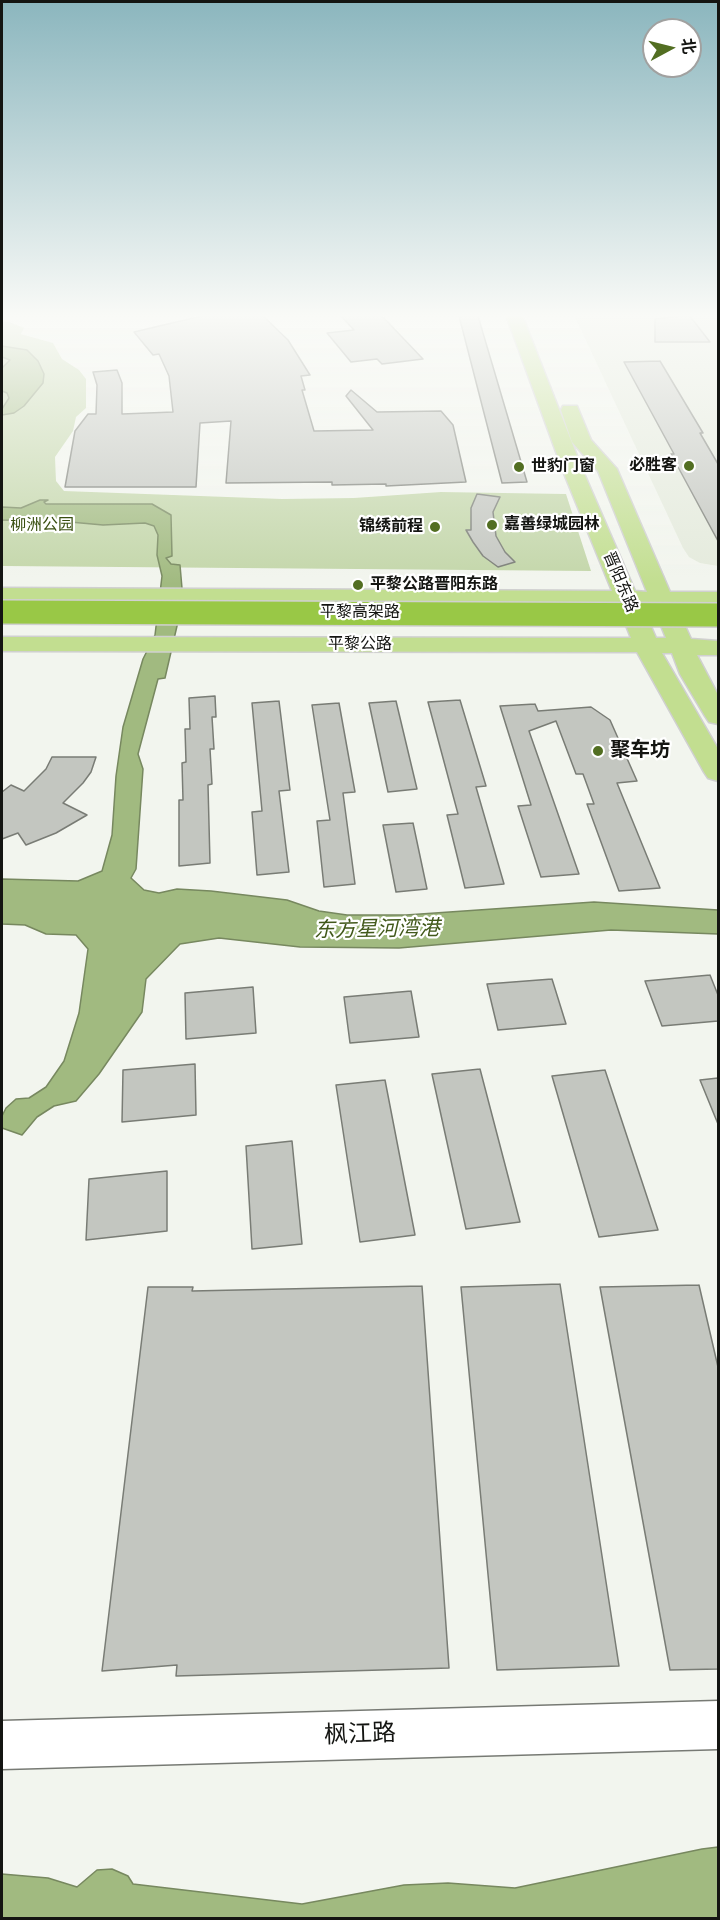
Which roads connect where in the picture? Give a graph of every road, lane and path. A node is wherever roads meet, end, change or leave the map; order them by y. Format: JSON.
{"nodes":[{"id":1,"x":548,"y":405,"type":"edge"},
{"id":2,"x":568,"y":405,"type":"edge"},
{"id":3,"x":607,"y":552,"type":"junction"},
{"id":4,"x":644,"y":557,"type":"junction"},
{"id":5,"x":2,"y":596,"type":"edge"},
{"id":6,"x":556,"y":597,"type":"junction"},
{"id":7,"x":626,"y":598,"type":"junction"},
{"id":8,"x":661,"y":598,"type":"junction"},
{"id":9,"x":718,"y":598,"type":"edge"},
{"id":10,"x":2,"y":612,"type":"edge"},
{"id":11,"x":718,"y":615,"type":"edge"},
{"id":12,"x":2,"y":628,"type":"edge"},
{"id":13,"x":718,"y":631,"type":"edge"},
{"id":14,"x":2,"y":644,"type":"edge"},
{"id":15,"x":586,"y":645,"type":"junction"},
{"id":16,"x":647,"y":645,"type":"junction"},
{"id":17,"x":682,"y":648,"type":"junction"},
{"id":18,"x":718,"y":648,"type":"edge"},
{"id":19,"x":665,"y":680,"type":"junction"},
{"id":20,"x":716,"y":705,"type":"edge"},
{"id":21,"x":718,"y":772,"type":"edge"},
{"id":22,"x":718,"y":1725,"type":"edge"},
{"id":23,"x":2,"y":1745,"type":"edge"}],
"edges":[{"from":1,"to":3,"type":"main road","name":"晋阳东路"},
{"from":2,"to":4,"type":"main road","name":"晋阳东路"},
{"from":3,"to":6,"type":"main road"},
{"from":3,"to":7,"type":"main road","name":"晋阳东路"},
{"from":4,"to":8,"type":"main road","name":"晋阳东路"},
{"from":4,"to":9,"type":"main road"},
{"from":5,"to":6,"type":"main road"},
{"from":6,"to":7,"type":"main road"},
{"from":7,"to":8,"type":"main road"},
{"from":7,"to":16,"type":"main road","name":"晋阳东路"},
{"from":8,"to":9,"type":"main road"},
{"from":8,"to":17,"type":"main road","name":"晋阳东路"},
{"from":10,"to":11,"type":"highway","name":"平黎高架路","bridge":true},
{"from":12,"to":13,"type":"highway","name":"平黎高架路"},
{"from":14,"to":15,"type":"main road","name":"平黎公路"},
{"from":15,"to":16,"type":"main road","name":"平黎公路"},
{"from":15,"to":19,"type":"main road"},
{"from":16,"to":17,"type":"main road","name":"平黎公路"},
{"from":16,"to":19,"type":"main road","name":"晋阳东路"},
{"from":17,"to":18,"type":"main road","name":"平黎公路"},
{"from":17,"to":20,"type":"main road","name":"晋阳东路"},
{"from":19,"to":21,"type":"main road","name":"晋阳东路"},
{"from":22,"to":23,"type":"street","name":"枫江路"}]}
